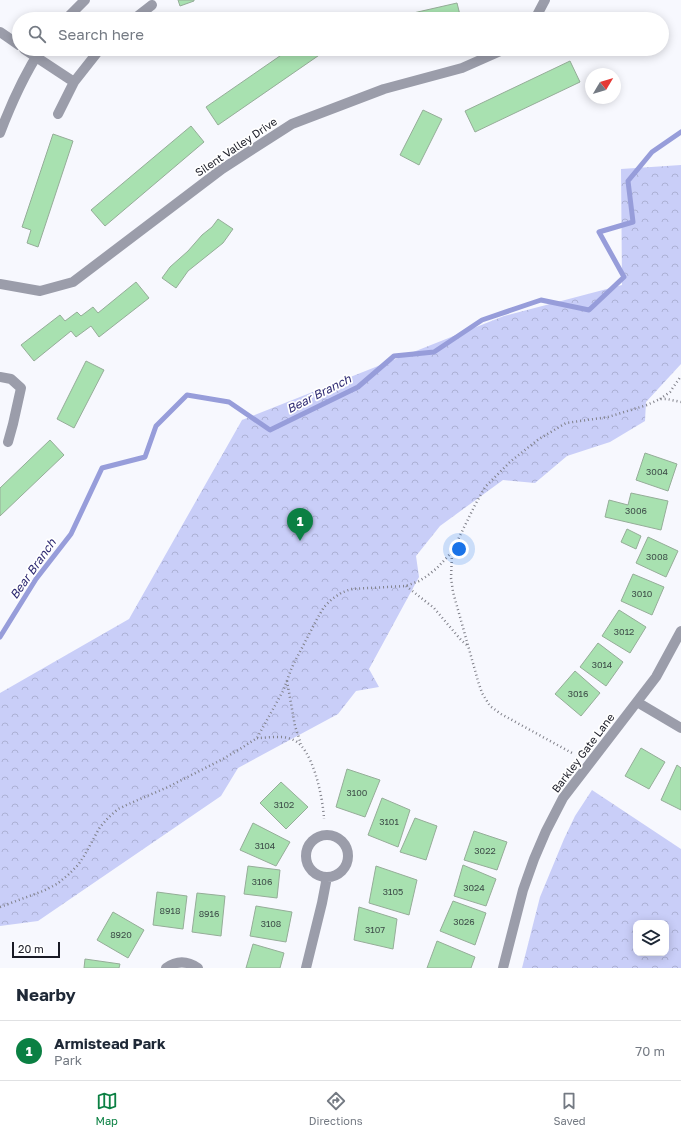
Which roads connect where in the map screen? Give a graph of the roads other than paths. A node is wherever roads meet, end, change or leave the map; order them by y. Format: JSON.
{"nodes":[{"id":1,"x":85,"y":0,"type":"edge"},
{"id":2,"x":545,"y":0,"type":"edge"},
{"id":3,"x":152,"y":5,"type":"dead end"},
{"id":4,"x":73,"y":12,"type":"edge"},
{"id":5,"x":143,"y":12,"type":"edge"},
{"id":6,"x":539,"y":12,"type":"edge"},
{"id":7,"x":0,"y":32,"type":"edge"},
{"id":8,"x":12,"y":40,"type":"edge"},
{"id":9,"x":36,"y":56,"type":"edge"},
{"id":10,"x":42,"y":56,"type":"edge"},
{"id":11,"x":94,"y":56,"type":"edge"},
{"id":12,"x":489,"y":56,"type":"edge"},
{"id":13,"x":74,"y":82,"type":"junction"},
{"id":14,"x":58,"y":114,"type":"dead end"},
{"id":15,"x":0,"y":132,"type":"edge"},
{"id":16,"x":0,"y":284,"type":"edge"},
{"id":17,"x":0,"y":377,"type":"edge"},
{"id":18,"x":8,"y":442,"type":"dead end"},
{"id":19,"x":681,"y":631,"type":"edge"},
{"id":20,"x":637,"y":702,"type":"junction"},
{"id":21,"x":681,"y":728,"type":"edge"},
{"id":22,"x":327,"y":877,"type":"junction"},
{"id":23,"x":166,"y":968,"type":"edge"},
{"id":24,"x":198,"y":968,"type":"edge"},
{"id":25,"x":306,"y":968,"type":"edge"},
{"id":26,"x":503,"y":968,"type":"edge"}],
"edges":[{"from":1,"to":4,"type":"street"},
{"from":2,"to":6,"type":"street"},
{"from":3,"to":5,"type":"street"},
{"from":7,"to":8,"type":"street"},
{"from":9,"to":15,"type":"street"},
{"from":10,"to":13,"type":"street"},
{"from":11,"to":13,"type":"street"},
{"from":12,"to":16,"type":"street","name":"Silent Valley Drive"},
{"from":13,"to":14,"type":"street"},
{"from":17,"to":18,"type":"street"},
{"from":19,"to":20,"type":"street","name":"Barkley Gate Lane"},
{"from":20,"to":21,"type":"street"},
{"from":20,"to":26,"type":"street","name":"Barkley Gate Lane"},
{"from":22,"to":22,"type":"street"},
{"from":22,"to":25,"type":"street"},
{"from":23,"to":24,"type":"street"}]}
